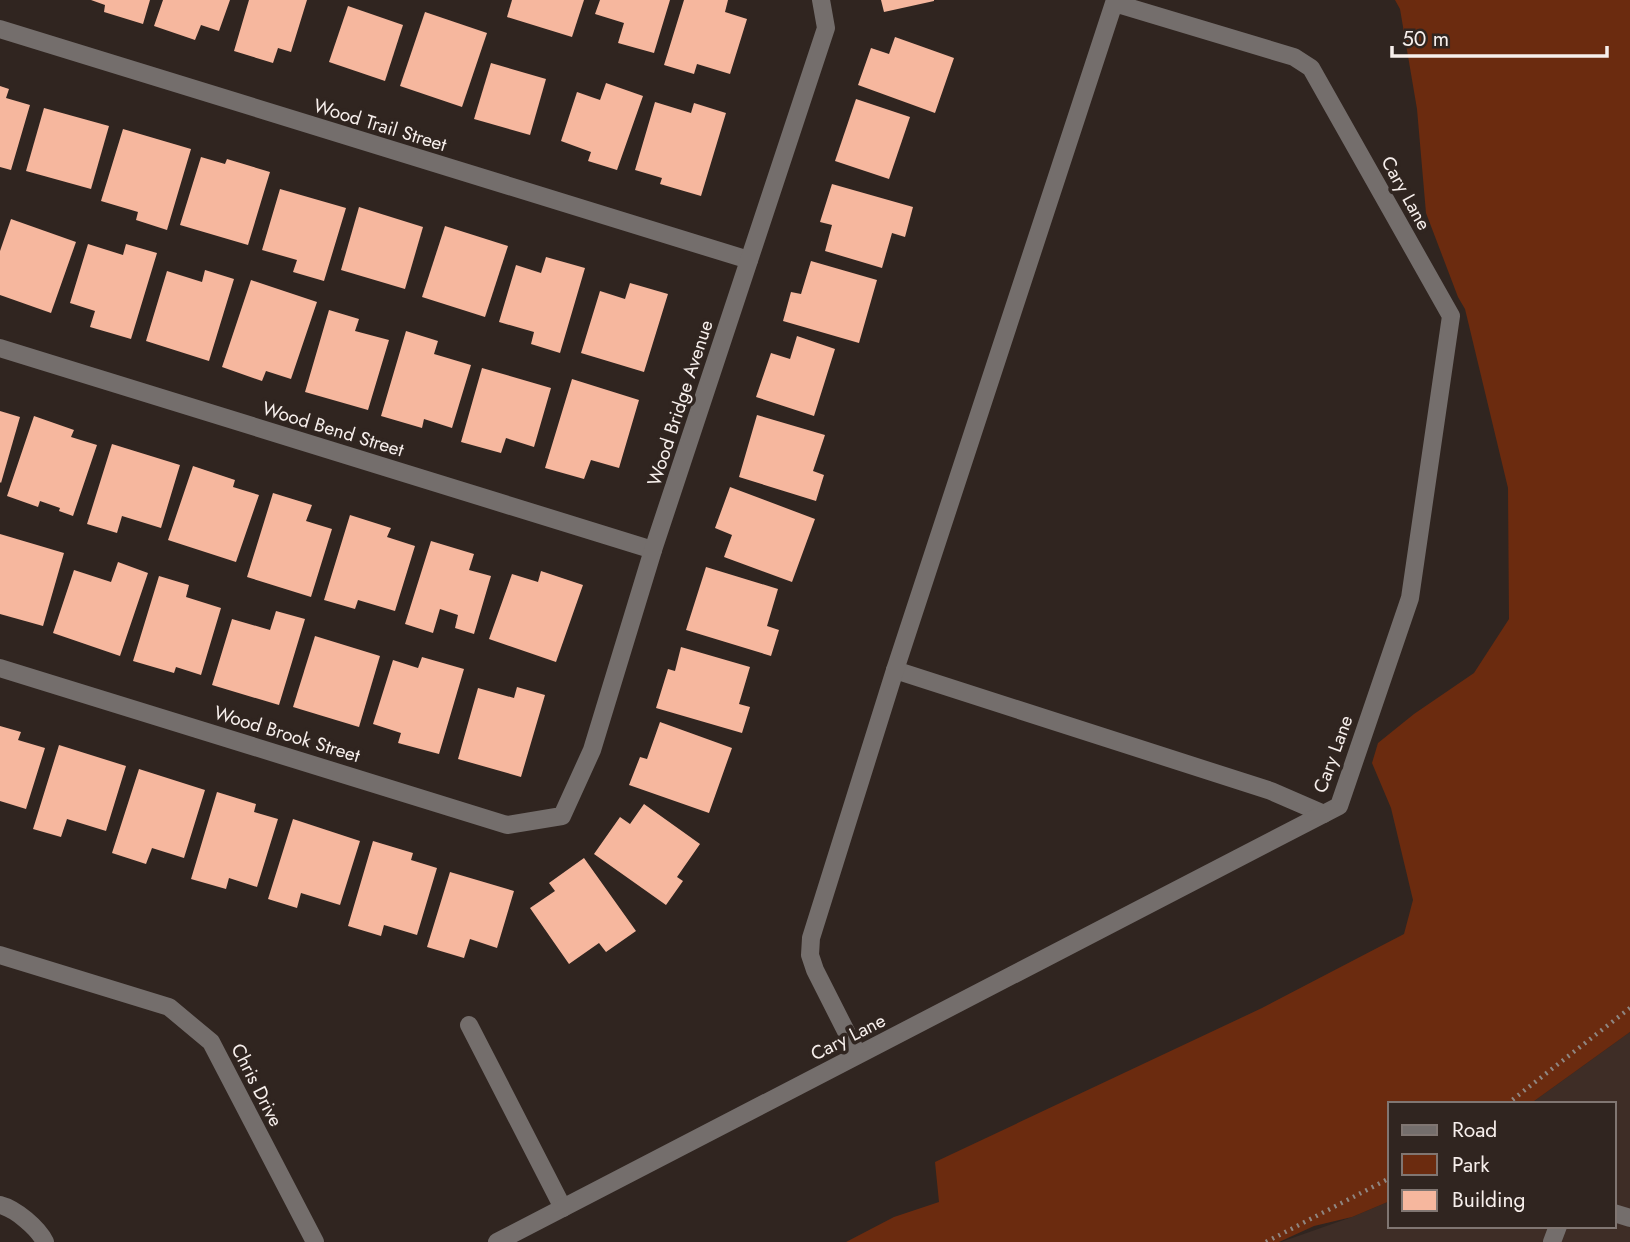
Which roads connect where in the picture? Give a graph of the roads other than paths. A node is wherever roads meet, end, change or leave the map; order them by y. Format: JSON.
{"nodes":[{"id":1,"x":821,"y":0,"type":"edge"},
{"id":2,"x":0,"y":29,"type":"edge"},
{"id":3,"x":749,"y":260,"type":"junction"},
{"id":4,"x":0,"y":348,"type":"edge"},
{"id":5,"x":653,"y":550,"type":"junction"},
{"id":6,"x":0,"y":668,"type":"edge"},
{"id":7,"x":895,"y":670,"type":"junction"},
{"id":8,"x":1324,"y":814,"type":"junction"},
{"id":9,"x":562,"y":816,"type":"joint"},
{"id":10,"x":0,"y":954,"type":"edge"},
{"id":11,"x":469,"y":1025,"type":"dead end"},
{"id":12,"x":858,"y":1055,"type":"junction"},
{"id":13,"x":0,"y":1205,"type":"edge"},
{"id":14,"x":563,"y":1208,"type":"junction"},
{"id":15,"x":46,"y":1242,"type":"edge"},
{"id":16,"x":315,"y":1242,"type":"edge"},
{"id":17,"x":498,"y":1242,"type":"edge"}],
"edges":[{"from":1,"to":3,"type":"street","name":"Wood Bridge Avenue"},
{"from":2,"to":3,"type":"street","name":"Wood Trail Street"},
{"from":3,"to":5,"type":"street","name":"Wood Bridge Avenue"},
{"from":4,"to":5,"type":"street","name":"Wood Bend Street"},
{"from":5,"to":9,"type":"street","name":"Wood Bridge Avenue"},
{"from":6,"to":9,"type":"street","name":"Wood Brook Street"},
{"from":7,"to":8,"type":"street"},
{"from":7,"to":8,"type":"street","name":"Cary Lane"},
{"from":7,"to":12,"type":"street"},
{"from":8,"to":12,"type":"street","name":"Cary Lane"},
{"from":10,"to":16,"type":"street","name":"Chris Drive"},
{"from":11,"to":14,"type":"street"},
{"from":12,"to":14,"type":"street","name":"Cary Lane"},
{"from":13,"to":15,"type":"street"},
{"from":14,"to":17,"type":"street","name":"Cary Lane"}]}
